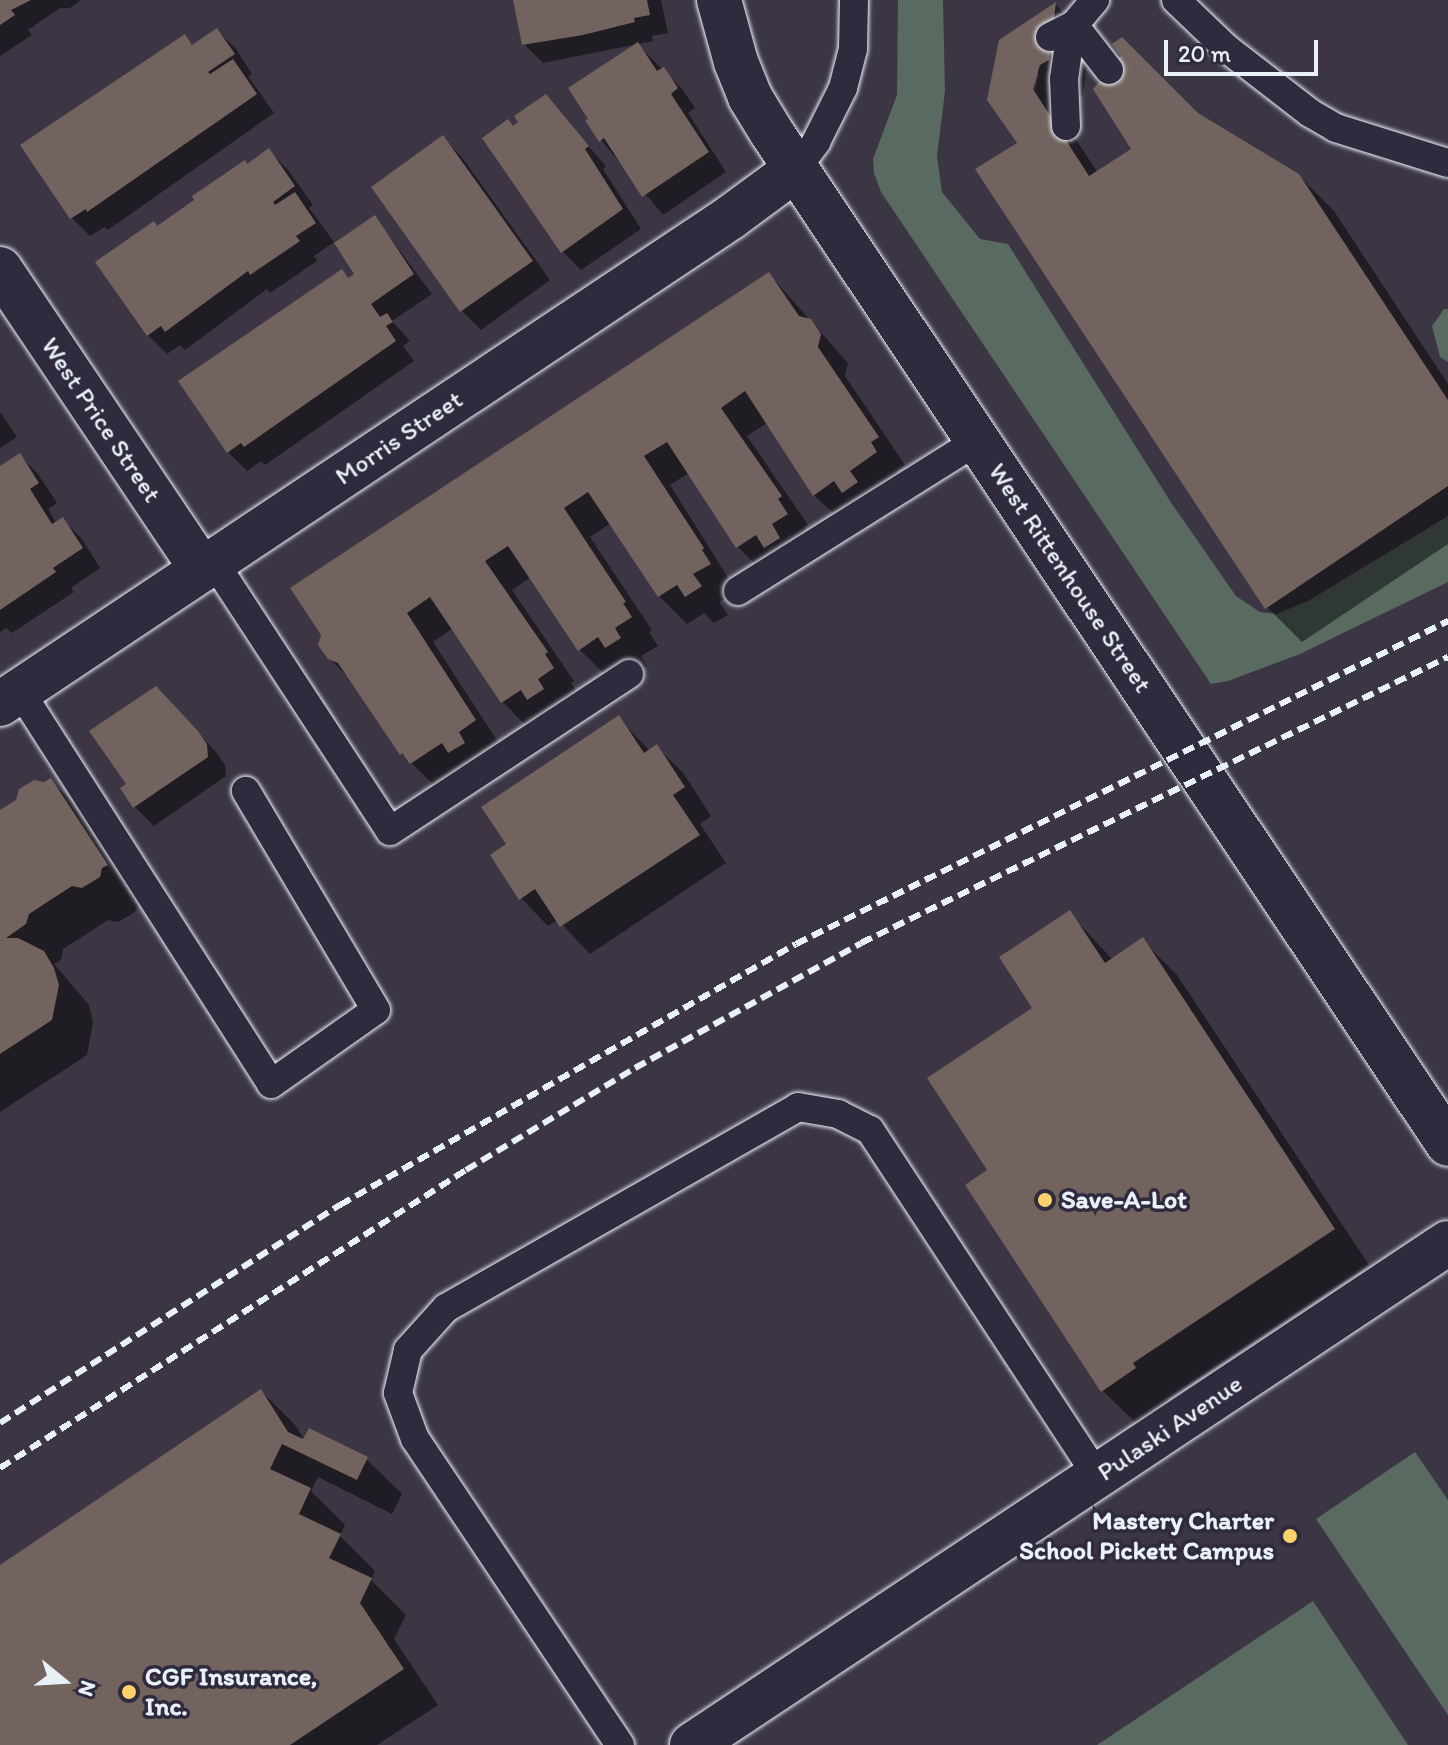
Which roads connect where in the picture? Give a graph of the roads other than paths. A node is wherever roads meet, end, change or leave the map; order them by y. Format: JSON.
{"nodes":[{"id":1,"x":719,"y":0,"type":"edge"},
{"id":2,"x":854,"y":0,"type":"edge"},
{"id":3,"x":1095,"y":0,"type":"edge"},
{"id":4,"x":1176,"y":0,"type":"edge"},
{"id":5,"x":1062,"y":31,"type":"junction"},
{"id":6,"x":1109,"y":70,"type":"dead end"},
{"id":7,"x":1066,"y":126,"type":"dead end"},
{"id":8,"x":1448,"y":163,"type":"edge"},
{"id":9,"x":796,"y":169,"type":"junction"},
{"id":10,"x":0,"y":269,"type":"edge"},
{"id":11,"x":979,"y":440,"type":"junction"},
{"id":12,"x":208,"y":566,"type":"junction"},
{"id":13,"x":738,"y":591,"type":"dead end"},
{"id":14,"x":629,"y":674,"type":"dead end"},
{"id":15,"x":10,"y":697,"type":"edge"},
{"id":16,"x":246,"y":791,"type":"dead end"},
{"id":17,"x":1448,"y":1144,"type":"edge"},
{"id":18,"x":1448,"y":1243,"type":"edge"},
{"id":19,"x":1097,"y":1476,"type":"junction"},
{"id":20,"x":620,"y":1745,"type":"edge"},
{"id":21,"x":692,"y":1745,"type":"edge"}],
"edges":[{"from":1,"to":9,"type":"street","name":"West Rittenhouse Street"},
{"from":2,"to":9,"type":"lane"},
{"from":3,"to":5,"type":"lane"},
{"from":4,"to":8,"type":"lane"},
{"from":5,"to":6,"type":"lane"},
{"from":5,"to":7,"type":"lane"},
{"from":9,"to":11,"type":"street","name":"West Rittenhouse Street"},
{"from":9,"to":12,"type":"street","name":"Morris Street"},
{"from":10,"to":12,"type":"street","name":"West Price Street"},
{"from":11,"to":13,"type":"lane"},
{"from":11,"to":17,"type":"street","name":"West Rittenhouse Street"},
{"from":12,"to":14,"type":"lane"},
{"from":12,"to":15,"type":"street","name":"Morris Street"},
{"from":15,"to":16,"type":"lane"},
{"from":18,"to":19,"type":"street","name":"Pulaski Avenue"},
{"from":19,"to":20,"type":"lane"},
{"from":19,"to":21,"type":"street","name":"Pulaski Avenue"}]}
